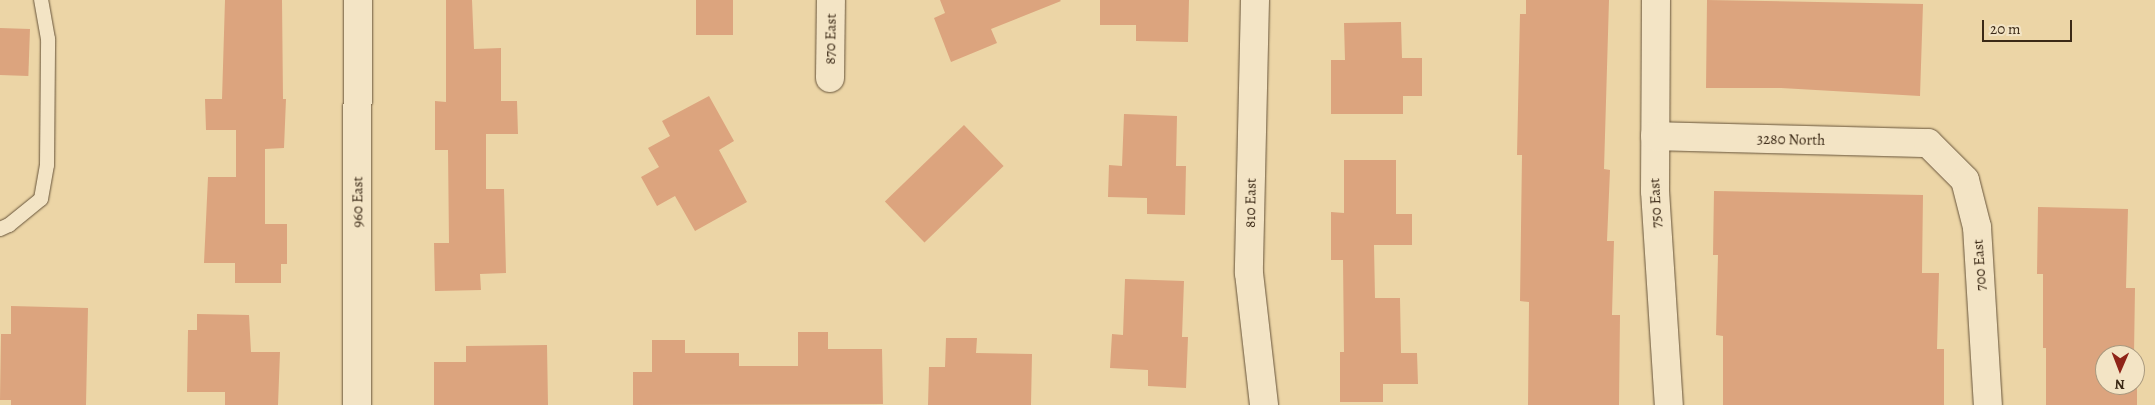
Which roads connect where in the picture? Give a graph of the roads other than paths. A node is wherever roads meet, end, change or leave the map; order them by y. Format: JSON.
{"nodes":[{"id":1,"x":41,"y":0,"type":"edge"},
{"id":2,"x":358,"y":0,"type":"edge"},
{"id":3,"x":831,"y":0,"type":"edge"},
{"id":4,"x":1255,"y":0,"type":"edge"},
{"id":5,"x":1656,"y":0,"type":"edge"},
{"id":6,"x":830,"y":78,"type":"dead end"},
{"id":7,"x":1655,"y":136,"type":"junction"},
{"id":8,"x":1928,"y":143,"type":"joint"},
{"id":9,"x":0,"y":229,"type":"edge"},
{"id":10,"x":357,"y":405,"type":"edge"},
{"id":11,"x":1264,"y":405,"type":"edge"},
{"id":12,"x":1669,"y":405,"type":"edge"},
{"id":13,"x":1988,"y":405,"type":"edge"}],
"edges":[{"from":1,"to":9,"type":"lane"},
{"from":2,"to":10,"type":"street","name":"960 East"},
{"from":3,"to":6,"type":"street","name":"870 East"},
{"from":4,"to":11,"type":"street","name":"810 East"},
{"from":5,"to":7,"type":"street","name":"750 East"},
{"from":7,"to":8,"type":"street","name":"3280 North"},
{"from":7,"to":12,"type":"street","name":"750 East"},
{"from":8,"to":13,"type":"street","name":"700 East"}]}
